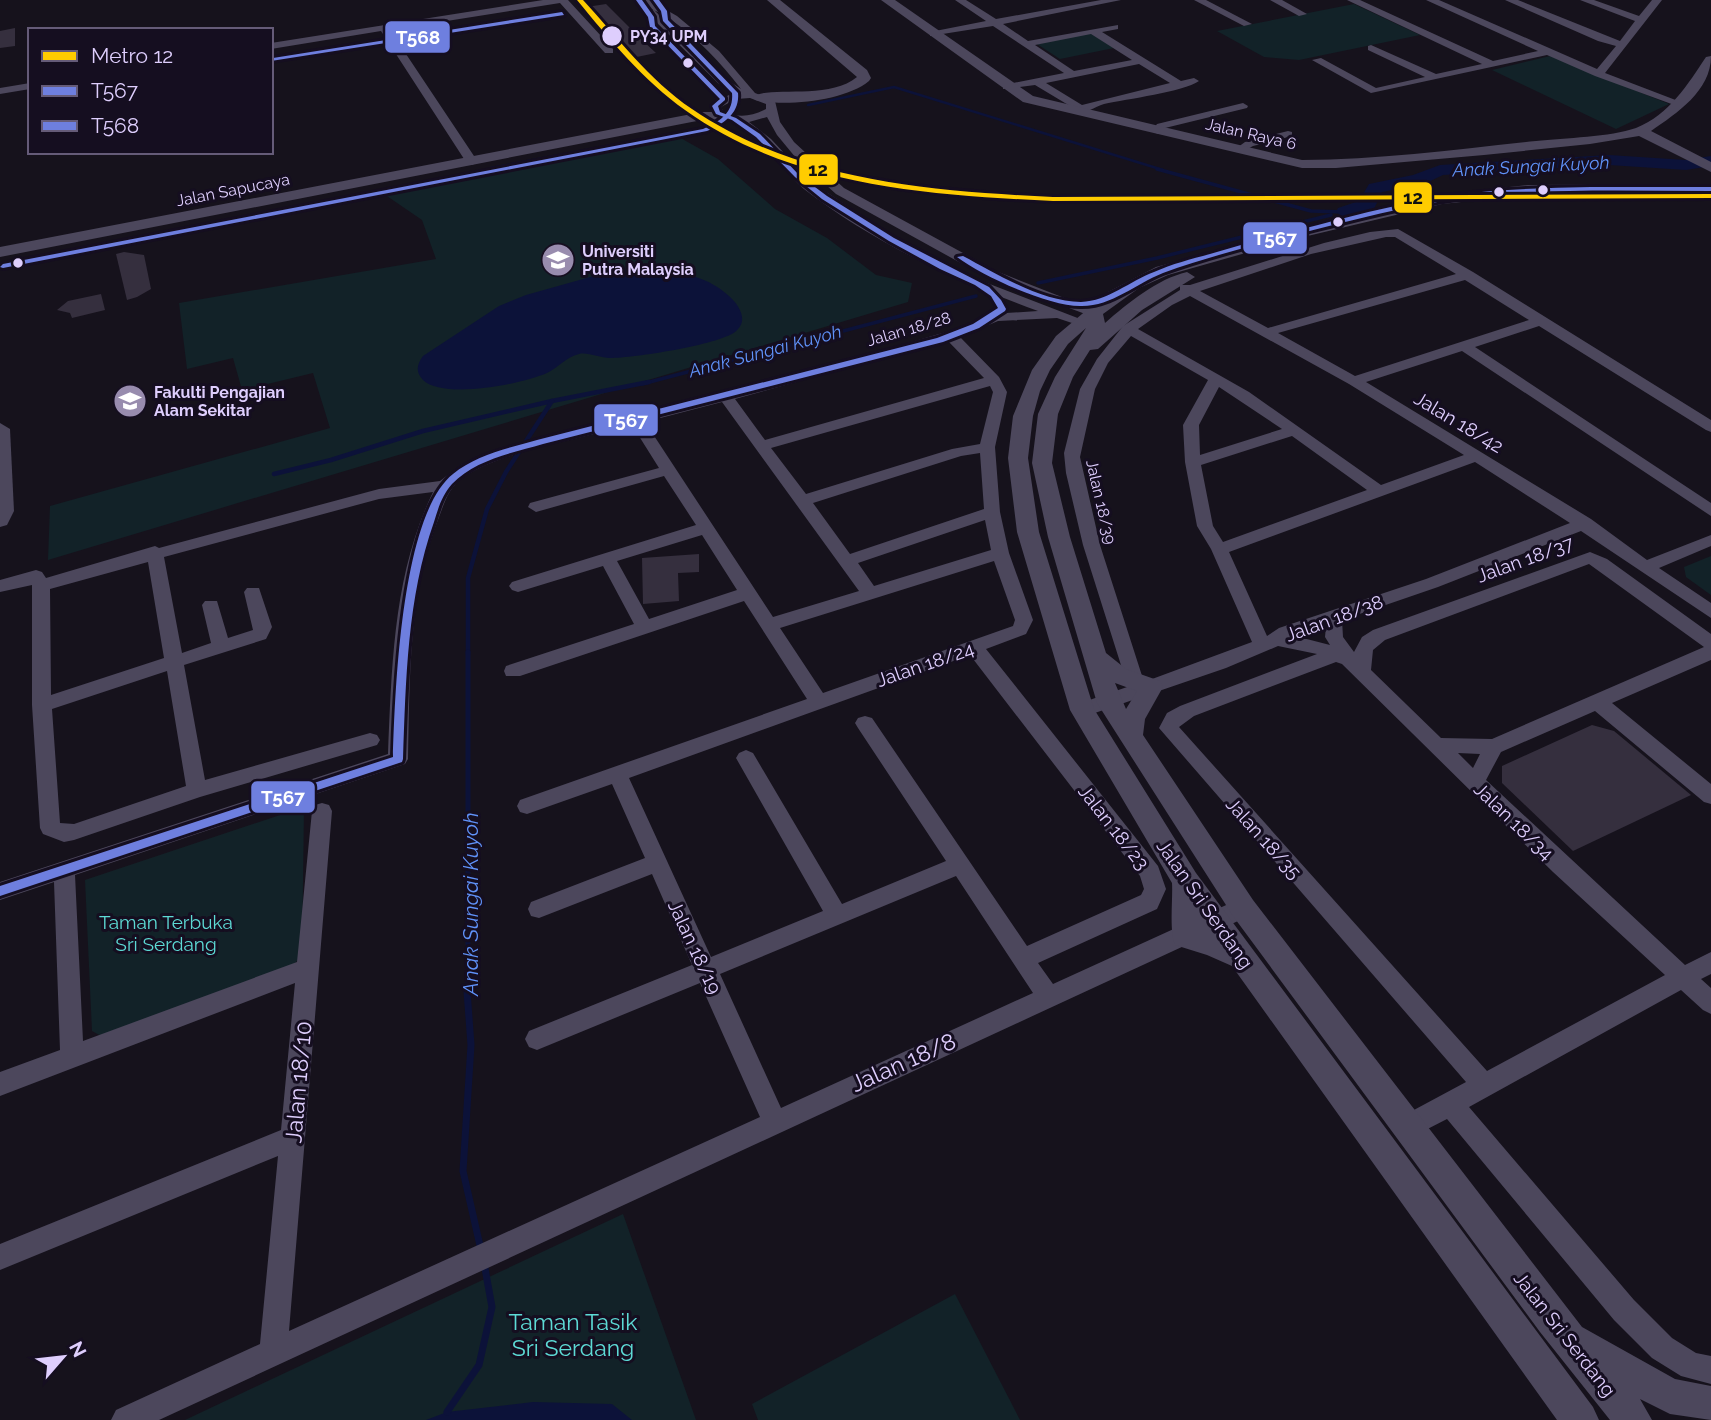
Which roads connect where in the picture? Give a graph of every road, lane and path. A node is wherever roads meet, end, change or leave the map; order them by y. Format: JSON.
{"nodes":[{"id":1,"x":562,"y":0,"type":"edge"},
{"id":2,"x":773,"y":0,"type":"edge"},
{"id":3,"x":887,"y":0,"type":"edge"},
{"id":4,"x":1046,"y":0,"type":"edge"},
{"id":5,"x":1116,"y":0,"type":"edge"},
{"id":6,"x":1199,"y":0,"type":"edge"},
{"id":7,"x":1275,"y":0,"type":"edge"},
{"id":8,"x":1352,"y":0,"type":"edge"},
{"id":9,"x":1431,"y":0,"type":"edge"},
{"id":10,"x":1510,"y":0,"type":"edge"},
{"id":11,"x":1585,"y":0,"type":"edge"},
{"id":12,"x":1657,"y":0,"type":"edge"},
{"id":13,"x":964,"y":1,"type":"edge"},
{"id":14,"x":642,"y":2,"type":"edge"},
{"id":15,"x":1062,"y":10,"type":"junction"},
{"id":16,"x":1302,"y":14,"type":"dead end"},
{"id":17,"x":1643,"y":21,"type":"junction"},
{"id":18,"x":994,"y":23,"type":"junction"},
{"id":19,"x":1247,"y":24,"type":"dead end"},
{"id":20,"x":1115,"y":27,"type":"dead end"},
{"id":21,"x":384,"y":28,"type":"junction"},
{"id":22,"x":1094,"y":32,"type":"junction"},
{"id":23,"x":933,"y":34,"type":"junction"},
{"id":24,"x":1027,"y":44,"type":"junction"},
{"id":25,"x":1623,"y":45,"type":"junction"},
{"id":26,"x":273,"y":46,"type":"edge"},
{"id":27,"x":1371,"y":48,"type":"dead end"},
{"id":28,"x":609,"y":51,"type":"dead end"},
{"id":29,"x":1546,"y":52,"type":"junction"},
{"id":30,"x":1317,"y":60,"type":"dead end"},
{"id":31,"x":1711,"y":60,"type":"edge"},
{"id":32,"x":1140,"y":61,"type":"junction"},
{"id":33,"x":1491,"y":64,"type":"junction"},
{"id":34,"x":1072,"y":74,"type":"junction"},
{"id":35,"x":1599,"y":74,"type":"junction"},
{"id":36,"x":1434,"y":77,"type":"junction"},
{"id":37,"x":722,"y":80,"type":"junction"},
{"id":38,"x":1037,"y":81,"type":"junction"},
{"id":39,"x":1194,"y":81,"type":"dead end"},
{"id":40,"x":1180,"y":85,"type":"junction"},
{"id":41,"x":28,"y":86,"type":"edge"},
{"id":42,"x":1007,"y":87,"type":"junction"},
{"id":43,"x":0,"y":91,"type":"edge"},
{"id":44,"x":751,"y":96,"type":"junction"},
{"id":45,"x":1681,"y":104,"type":"junction"},
{"id":46,"x":1243,"y":106,"type":"dead end"},
{"id":47,"x":718,"y":108,"type":"junction"},
{"id":48,"x":1080,"y":110,"type":"junction"},
{"id":49,"x":770,"y":111,"type":"junction"},
{"id":50,"x":738,"y":119,"type":"junction"},
{"id":51,"x":1158,"y":131,"type":"junction"},
{"id":52,"x":1641,"y":131,"type":"junction"},
{"id":53,"x":1288,"y":134,"type":"dead end"},
{"id":54,"x":1240,"y":150,"type":"junction"},
{"id":55,"x":472,"y":162,"type":"junction"},
{"id":56,"x":1711,"y":168,"type":"edge"},
{"id":57,"x":1710,"y":191,"type":"edge"},
{"id":58,"x":0,"y":252,"type":"edge"},
{"id":59,"x":1468,"y":275,"type":"junction"},
{"id":60,"x":1185,"y":283,"type":"junction"},
{"id":61,"x":982,"y":286,"type":"junction"},
{"id":62,"x":1056,"y":314,"type":"junction"},
{"id":63,"x":1088,"y":314,"type":"junction"},
{"id":64,"x":995,"y":317,"type":"junction"},
{"id":65,"x":1541,"y":320,"type":"junction"},
{"id":66,"x":1128,"y":329,"type":"junction"},
{"id":67,"x":1268,"y":332,"type":"junction"},
{"id":68,"x":950,"y":335,"type":"junction"},
{"id":69,"x":1464,"y":346,"type":"junction"},
{"id":70,"x":1064,"y":377,"type":"junction"},
{"id":71,"x":994,"y":380,"type":"junction"},
{"id":72,"x":1215,"y":380,"type":"junction"},
{"id":73,"x":1354,"y":381,"type":"junction"},
{"id":74,"x":725,"y":396,"type":"junction"},
{"id":75,"x":635,"y":419,"type":"junction"},
{"id":76,"x":1711,"y":427,"type":"edge"},
{"id":77,"x":0,"y":429,"type":"edge"},
{"id":78,"x":1296,"y":430,"type":"junction"},
{"id":79,"x":761,"y":446,"type":"junction"},
{"id":80,"x":987,"y":447,"type":"junction"},
{"id":81,"x":1477,"y":456,"type":"junction"},
{"id":82,"x":1193,"y":462,"type":"junction"},
{"id":83,"x":668,"y":470,"type":"junction"},
{"id":84,"x":444,"y":486,"type":"junction"},
{"id":85,"x":1379,"y":491,"type":"junction"},
{"id":86,"x":802,"y":501,"type":"junction"},
{"id":87,"x":536,"y":508,"type":"dead end"},
{"id":88,"x":1711,"y":511,"type":"edge"},
{"id":89,"x":992,"y":512,"type":"junction"},
{"id":90,"x":0,"y":520,"type":"edge"},
{"id":91,"x":1585,"y":523,"type":"junction"},
{"id":92,"x":705,"y":528,"type":"junction"},
{"id":93,"x":1711,"y":540,"type":"edge"},
{"id":94,"x":1219,"y":549,"type":"junction"},
{"id":95,"x":155,"y":552,"type":"junction"},
{"id":96,"x":1000,"y":552,"type":"junction"},
{"id":97,"x":607,"y":558,"type":"junction"},
{"id":98,"x":847,"y":561,"type":"junction"},
{"id":99,"x":1648,"y":566,"type":"junction"},
{"id":100,"x":40,"y":582,"type":"junction"},
{"id":101,"x":0,"y":586,"type":"edge"},
{"id":102,"x":518,"y":586,"type":"dead end"},
{"id":103,"x":253,"y":592,"type":"dead end"},
{"id":104,"x":748,"y":593,"type":"junction"},
{"id":105,"x":871,"y":594,"type":"junction"},
{"id":106,"x":211,"y":605,"type":"dead end"},
{"id":107,"x":1353,"y":611,"type":"junction"},
{"id":108,"x":1711,"y":612,"type":"edge"},
{"id":109,"x":1251,"y":622,"type":"junction"},
{"id":110,"x":1335,"y":624,"type":"junction"},
{"id":111,"x":769,"y":625,"type":"junction"},
{"id":112,"x":644,"y":626,"type":"junction"},
{"id":113,"x":1297,"y":635,"type":"junction"},
{"id":114,"x":1269,"y":642,"type":"junction"},
{"id":115,"x":1711,"y":643,"type":"edge"},
{"id":116,"x":222,"y":646,"type":"junction"},
{"id":117,"x":974,"y":647,"type":"junction"},
{"id":118,"x":1711,"y":652,"type":"edge"},
{"id":119,"x":1093,"y":656,"type":"junction"},
{"id":120,"x":1235,"y":656,"type":"junction"},
{"id":121,"x":1349,"y":662,"type":"junction"},
{"id":122,"x":174,"y":663,"type":"junction"},
{"id":123,"x":513,"y":671,"type":"dead end"},
{"id":124,"x":1143,"y":684,"type":"junction"},
{"id":125,"x":818,"y":700,"type":"junction"},
{"id":126,"x":1598,"y":702,"type":"junction"},
{"id":127,"x":1109,"y":703,"type":"junction"},
{"id":128,"x":42,"y":705,"type":"junction"},
{"id":129,"x":1082,"y":710,"type":"junction"},
{"id":130,"x":865,"y":723,"type":"dead end"},
{"id":131,"x":1130,"y":737,"type":"junction"},
{"id":132,"x":370,"y":740,"type":"dead end"},
{"id":133,"x":1436,"y":745,"type":"junction"},
{"id":134,"x":1494,"y":747,"type":"junction"},
{"id":135,"x":746,"y":758,"type":"dead end"},
{"id":136,"x":617,"y":773,"type":"junction"},
{"id":137,"x":1475,"y":782,"type":"junction"},
{"id":138,"x":197,"y":790,"type":"junction"},
{"id":139,"x":1711,"y":796,"type":"edge"},
{"id":140,"x":527,"y":806,"type":"dead end"},
{"id":141,"x":145,"y":808,"type":"junction"},
{"id":142,"x":322,"y":811,"type":"dead end"},
{"id":143,"x":151,"y":841,"type":"junction"},
{"id":144,"x":656,"y":863,"type":"junction"},
{"id":145,"x":960,"y":865,"type":"junction"},
{"id":146,"x":64,"y":870,"type":"junction"},
{"id":147,"x":1186,"y":881,"type":"junction"},
{"id":148,"x":0,"y":891,"type":"edge"},
{"id":149,"x":539,"y":909,"type":"dead end"},
{"id":150,"x":1229,"y":915,"type":"junction"},
{"id":151,"x":837,"y":916,"type":"junction"},
{"id":152,"x":1185,"y":936,"type":"junction"},
{"id":153,"x":1242,"y":957,"type":"junction"},
{"id":154,"x":1023,"y":959,"type":"junction"},
{"id":155,"x":1711,"y":962,"type":"edge"},
{"id":156,"x":308,"y":968,"type":"junction"},
{"id":157,"x":706,"y":970,"type":"junction"},
{"id":158,"x":1683,"y":977,"type":"junction"},
{"id":159,"x":1049,"y":998,"type":"junction"},
{"id":160,"x":1711,"y":1003,"type":"edge"},
{"id":161,"x":537,"y":1039,"type":"dead end"},
{"id":162,"x":72,"y":1056,"type":"junction"},
{"id":163,"x":0,"y":1084,"type":"edge"},
{"id":164,"x":1484,"y":1085,"type":"junction"},
{"id":165,"x":1451,"y":1104,"type":"junction"},
{"id":166,"x":774,"y":1121,"type":"junction"},
{"id":167,"x":1408,"y":1127,"type":"junction"},
{"id":168,"x":292,"y":1138,"type":"junction"},
{"id":169,"x":0,"y":1257,"type":"edge"},
{"id":170,"x":1565,"y":1335,"type":"junction"},
{"id":171,"x":273,"y":1353,"type":"junction"},
{"id":172,"x":1711,"y":1370,"type":"edge"},
{"id":173,"x":1711,"y":1404,"type":"edge"},
{"id":174,"x":1569,"y":1412,"type":"edge"},
{"id":175,"x":126,"y":1420,"type":"edge"},
{"id":176,"x":1633,"y":1420,"type":"edge"}],
"edges":[{"from":1,"to":21,"type":"street"},
{"from":1,"to":28,"type":"street"},
{"from":2,"to":44,"type":"street"},
{"from":3,"to":23,"type":"street","name":"Jalan Raya 6"},
{"from":4,"to":15,"type":"street"},
{"from":5,"to":15,"type":"street"},
{"from":6,"to":19,"type":"street"},
{"from":7,"to":16,"type":"street"},
{"from":8,"to":33,"type":"street"},
{"from":9,"to":29,"type":"street"},
{"from":10,"to":25,"type":"street"},
{"from":11,"to":17,"type":"street"},
{"from":12,"to":17,"type":"street"},
{"from":13,"to":18,"type":"street"},
{"from":14,"to":37,"type":"street"},
{"from":14,"to":44,"type":"street"},
{"from":14,"to":47,"type":"street"},
{"from":15,"to":18,"type":"street"},
{"from":17,"to":25,"type":"street"},
{"from":18,"to":23,"type":"street"},
{"from":18,"to":24,"type":"street"},
{"from":20,"to":22,"type":"street"},
{"from":21,"to":26,"type":"street"},
{"from":21,"to":55,"type":"street"},
{"from":22,"to":24,"type":"street"},
{"from":22,"to":32,"type":"street"},
{"from":23,"to":42,"type":"street","name":"Jalan Raya 6"},
{"from":24,"to":34,"type":"street"},
{"from":25,"to":35,"type":"street"},
{"from":27,"to":36,"type":"street"},
{"from":29,"to":33,"type":"street"},
{"from":29,"to":35,"type":"street"},
{"from":30,"to":36,"type":"street"},
{"from":31,"to":45,"type":"street"},
{"from":32,"to":34,"type":"street"},
{"from":32,"to":40,"type":"street"},
{"from":33,"to":36,"type":"street"},
{"from":34,"to":38,"type":"street"},
{"from":35,"to":45,"type":"street"},
{"from":37,"to":44,"type":"street"},
{"from":37,"to":47,"type":"street"},
{"from":38,"to":42,"type":"street"},
{"from":38,"to":48,"type":"street"},
{"from":39,"to":40,"type":"street"},
{"from":40,"to":48,"type":"street"},
{"from":41,"to":43,"type":"street"},
{"from":42,"to":48,"type":"street","name":"Jalan Raya 6"},
{"from":44,"to":47,"type":"street"},
{"from":44,"to":49,"type":"street"},
{"from":45,"to":52,"type":"street"},
{"from":46,"to":51,"type":"street"},
{"from":47,"to":50,"type":"street"},
{"from":47,"to":55,"type":"street","name":"Jalan Sapucaya"},
{"from":48,"to":51,"type":"street","name":"Jalan Raya 6"},
{"from":49,"to":50,"type":"street"},
{"from":49,"to":63,"type":"street"},
{"from":50,"to":61,"type":"street"},
{"from":51,"to":54,"type":"street","name":"Jalan Raya 6"},
{"from":52,"to":54,"type":"street","name":"Jalan Raya 6"},
{"from":52,"to":56,"type":"street"},
{"from":53,"to":54,"type":"street"},
{"from":55,"to":58,"type":"street","name":"Jalan Sapucaya"},
{"from":57,"to":60,"type":"street"},
{"from":57,"to":63,"type":"street"},
{"from":59,"to":60,"type":"street","name":"Jalan 18/39"},
{"from":59,"to":65,"type":"street"},
{"from":59,"to":67,"type":"street"},
{"from":60,"to":63,"type":"street"},
{"from":60,"to":66,"type":"street","name":"Jalan 18/39"},
{"from":60,"to":67,"type":"street","name":"Jalan 18/42"},
{"from":60,"to":70,"type":"street"},
{"from":61,"to":62,"type":"street"},
{"from":61,"to":64,"type":"street"},
{"from":62,"to":63,"type":"street"},
{"from":62,"to":64,"type":"street","name":"Jalan 18/28"},
{"from":63,"to":70,"type":"street"},
{"from":63,"to":129,"type":"street","name":"Jalan Sri Serdang"},
{"from":64,"to":68,"type":"street","name":"Jalan 18/28"},
{"from":65,"to":69,"type":"street"},
{"from":65,"to":76,"type":"street"},
{"from":66,"to":72,"type":"street"},
{"from":66,"to":124,"type":"street","name":"Jalan 18/39"},
{"from":67,"to":73,"type":"street","name":"Jalan 18/42"},
{"from":68,"to":71,"type":"street"},
{"from":68,"to":74,"type":"street","name":"Jalan 18/28"},
{"from":69,"to":73,"type":"street"},
{"from":69,"to":88,"type":"street"},
{"from":70,"to":119,"type":"street","name":"Jalan Sri Serdang"},
{"from":71,"to":79,"type":"street"},
{"from":71,"to":80,"type":"street","name":"Jalan 18/24"},
{"from":72,"to":78,"type":"street"},
{"from":72,"to":82,"type":"street"},
{"from":73,"to":81,"type":"street","name":"Jalan 18/42"},
{"from":74,"to":75,"type":"street","name":"Jalan 18/28"},
{"from":74,"to":79,"type":"street"},
{"from":75,"to":83,"type":"street"},
{"from":75,"to":84,"type":"street","name":"Jalan 18/28"},
{"from":77,"to":90,"type":"street"},
{"from":78,"to":82,"type":"street"},
{"from":78,"to":85,"type":"street"},
{"from":79,"to":86,"type":"street"},
{"from":80,"to":86,"type":"street"},
{"from":80,"to":89,"type":"street","name":"Jalan 18/24"},
{"from":81,"to":85,"type":"street"},
{"from":81,"to":91,"type":"street","name":"Jalan 18/42"},
{"from":82,"to":94,"type":"street"},
{"from":83,"to":87,"type":"street"},
{"from":83,"to":92,"type":"street"},
{"from":84,"to":95,"type":"street"},
{"from":84,"to":143,"type":"street"},
{"from":85,"to":94,"type":"street"},
{"from":86,"to":98,"type":"street"},
{"from":89,"to":96,"type":"street","name":"Jalan 18/24"},
{"from":89,"to":98,"type":"street"},
{"from":91,"to":99,"type":"street","name":"Jalan 18/42"},
{"from":91,"to":107,"type":"street","name":"Jalan 18/38"},
{"from":92,"to":97,"type":"street"},
{"from":92,"to":104,"type":"street"},
{"from":93,"to":99,"type":"street"},
{"from":94,"to":109,"type":"street"},
{"from":95,"to":100,"type":"street"},
{"from":95,"to":122,"type":"street"},
{"from":96,"to":105,"type":"street"},
{"from":96,"to":117,"type":"street","name":"Jalan 18/24"},
{"from":97,"to":102,"type":"street"},
{"from":97,"to":112,"type":"street"},
{"from":98,"to":105,"type":"street"},
{"from":99,"to":108,"type":"street","name":"Jalan 18/42"},
{"from":100,"to":101,"type":"street"},
{"from":100,"to":128,"type":"street"},
{"from":103,"to":116,"type":"street"},
{"from":104,"to":111,"type":"street"},
{"from":104,"to":112,"type":"street"},
{"from":105,"to":111,"type":"street"},
{"from":106,"to":116,"type":"street"},
{"from":107,"to":110,"type":"street"},
{"from":107,"to":113,"type":"street","name":"Jalan 18/38"},
{"from":109,"to":113,"type":"street"},
{"from":109,"to":114,"type":"street"},
{"from":109,"to":120,"type":"street"},
{"from":110,"to":113,"type":"street"},
{"from":110,"to":121,"type":"street"},
{"from":111,"to":125,"type":"street"},
{"from":112,"to":123,"type":"street"},
{"from":113,"to":114,"type":"street"},
{"from":113,"to":121,"type":"street"},
{"from":114,"to":120,"type":"street","name":"Jalan 18/38"},
{"from":115,"to":121,"type":"street","name":"Jalan 18/37"},
{"from":116,"to":122,"type":"street"},
{"from":117,"to":125,"type":"street","name":"Jalan 18/24"},
{"from":117,"to":154,"type":"street","name":"Jalan 18/23"},
{"from":118,"to":126,"type":"street"},
{"from":119,"to":124,"type":"street"},
{"from":119,"to":127,"type":"street","name":"Jalan Sri Serdang"},
{"from":120,"to":124,"type":"street","name":"Jalan 18/38"},
{"from":121,"to":133,"type":"street","name":"Jalan 18/34"},
{"from":121,"to":164,"type":"street","name":"Jalan 18/35"},
{"from":122,"to":128,"type":"street"},
{"from":122,"to":138,"type":"street"},
{"from":124,"to":127,"type":"street","name":"Jalan 18/38"},
{"from":124,"to":131,"type":"street"},
{"from":125,"to":136,"type":"street","name":"Jalan 18/24"},
{"from":126,"to":134,"type":"street"},
{"from":126,"to":139,"type":"street"},
{"from":127,"to":129,"type":"street","name":"Jalan 18/38"},
{"from":127,"to":131,"type":"street","name":"Jalan Sri Serdang"},
{"from":128,"to":141,"type":"street"},
{"from":129,"to":147,"type":"street","name":"Jalan Sri Serdang"},
{"from":130,"to":145,"type":"street"},
{"from":131,"to":150,"type":"street","name":"Jalan Sri Serdang"},
{"from":132,"to":138,"type":"street"},
{"from":133,"to":134,"type":"street"},
{"from":133,"to":137,"type":"street","name":"Jalan 18/34"},
{"from":134,"to":137,"type":"street"},
{"from":135,"to":151,"type":"street"},
{"from":136,"to":140,"type":"street","name":"Jalan 18/24"},
{"from":136,"to":144,"type":"street","name":"Jalan 18/19"},
{"from":137,"to":158,"type":"street","name":"Jalan 18/34"},
{"from":138,"to":141,"type":"street"},
{"from":141,"to":143,"type":"street"},
{"from":142,"to":156,"type":"street","name":"Jalan 18/10"},
{"from":143,"to":146,"type":"street"},
{"from":144,"to":149,"type":"street"},
{"from":144,"to":157,"type":"street","name":"Jalan 18/19"},
{"from":145,"to":151,"type":"street"},
{"from":145,"to":154,"type":"street"},
{"from":146,"to":148,"type":"street"},
{"from":146,"to":162,"type":"street"},
{"from":147,"to":150,"type":"street","name":"Jalan Sri Serdang"},
{"from":147,"to":152,"type":"street"},
{"from":150,"to":152,"type":"street","name":"Jalan 18/8"},
{"from":150,"to":153,"type":"street","name":"Jalan Sri Serdang"},
{"from":150,"to":167,"type":"street","name":"Jalan Sri Serdang"},
{"from":151,"to":157,"type":"street"},
{"from":152,"to":153,"type":"street"},
{"from":152,"to":159,"type":"street","name":"Jalan 18/8"},
{"from":153,"to":174,"type":"street","name":"Jalan Sri Serdang"},
{"from":154,"to":159,"type":"street"},
{"from":155,"to":158,"type":"street"},
{"from":156,"to":162,"type":"street"},
{"from":156,"to":168,"type":"street","name":"Jalan 18/10"},
{"from":157,"to":161,"type":"street"},
{"from":157,"to":166,"type":"street","name":"Jalan 18/19"},
{"from":158,"to":160,"type":"street","name":"Jalan 18/34"},
{"from":158,"to":164,"type":"street"},
{"from":159,"to":166,"type":"street","name":"Jalan 18/8"},
{"from":162,"to":163,"type":"street"},
{"from":164,"to":165,"type":"street"},
{"from":165,"to":167,"type":"street"},
{"from":165,"to":172,"type":"street"},
{"from":166,"to":171,"type":"street","name":"Jalan 18/8"},
{"from":167,"to":170,"type":"street","name":"Jalan Sri Serdang"},
{"from":168,"to":169,"type":"street"},
{"from":168,"to":171,"type":"street","name":"Jalan 18/10"},
{"from":170,"to":173,"type":"street"},
{"from":170,"to":176,"type":"street","name":"Jalan Sri Serdang"},
{"from":171,"to":175,"type":"street","name":"Jalan 18/8"}]}
